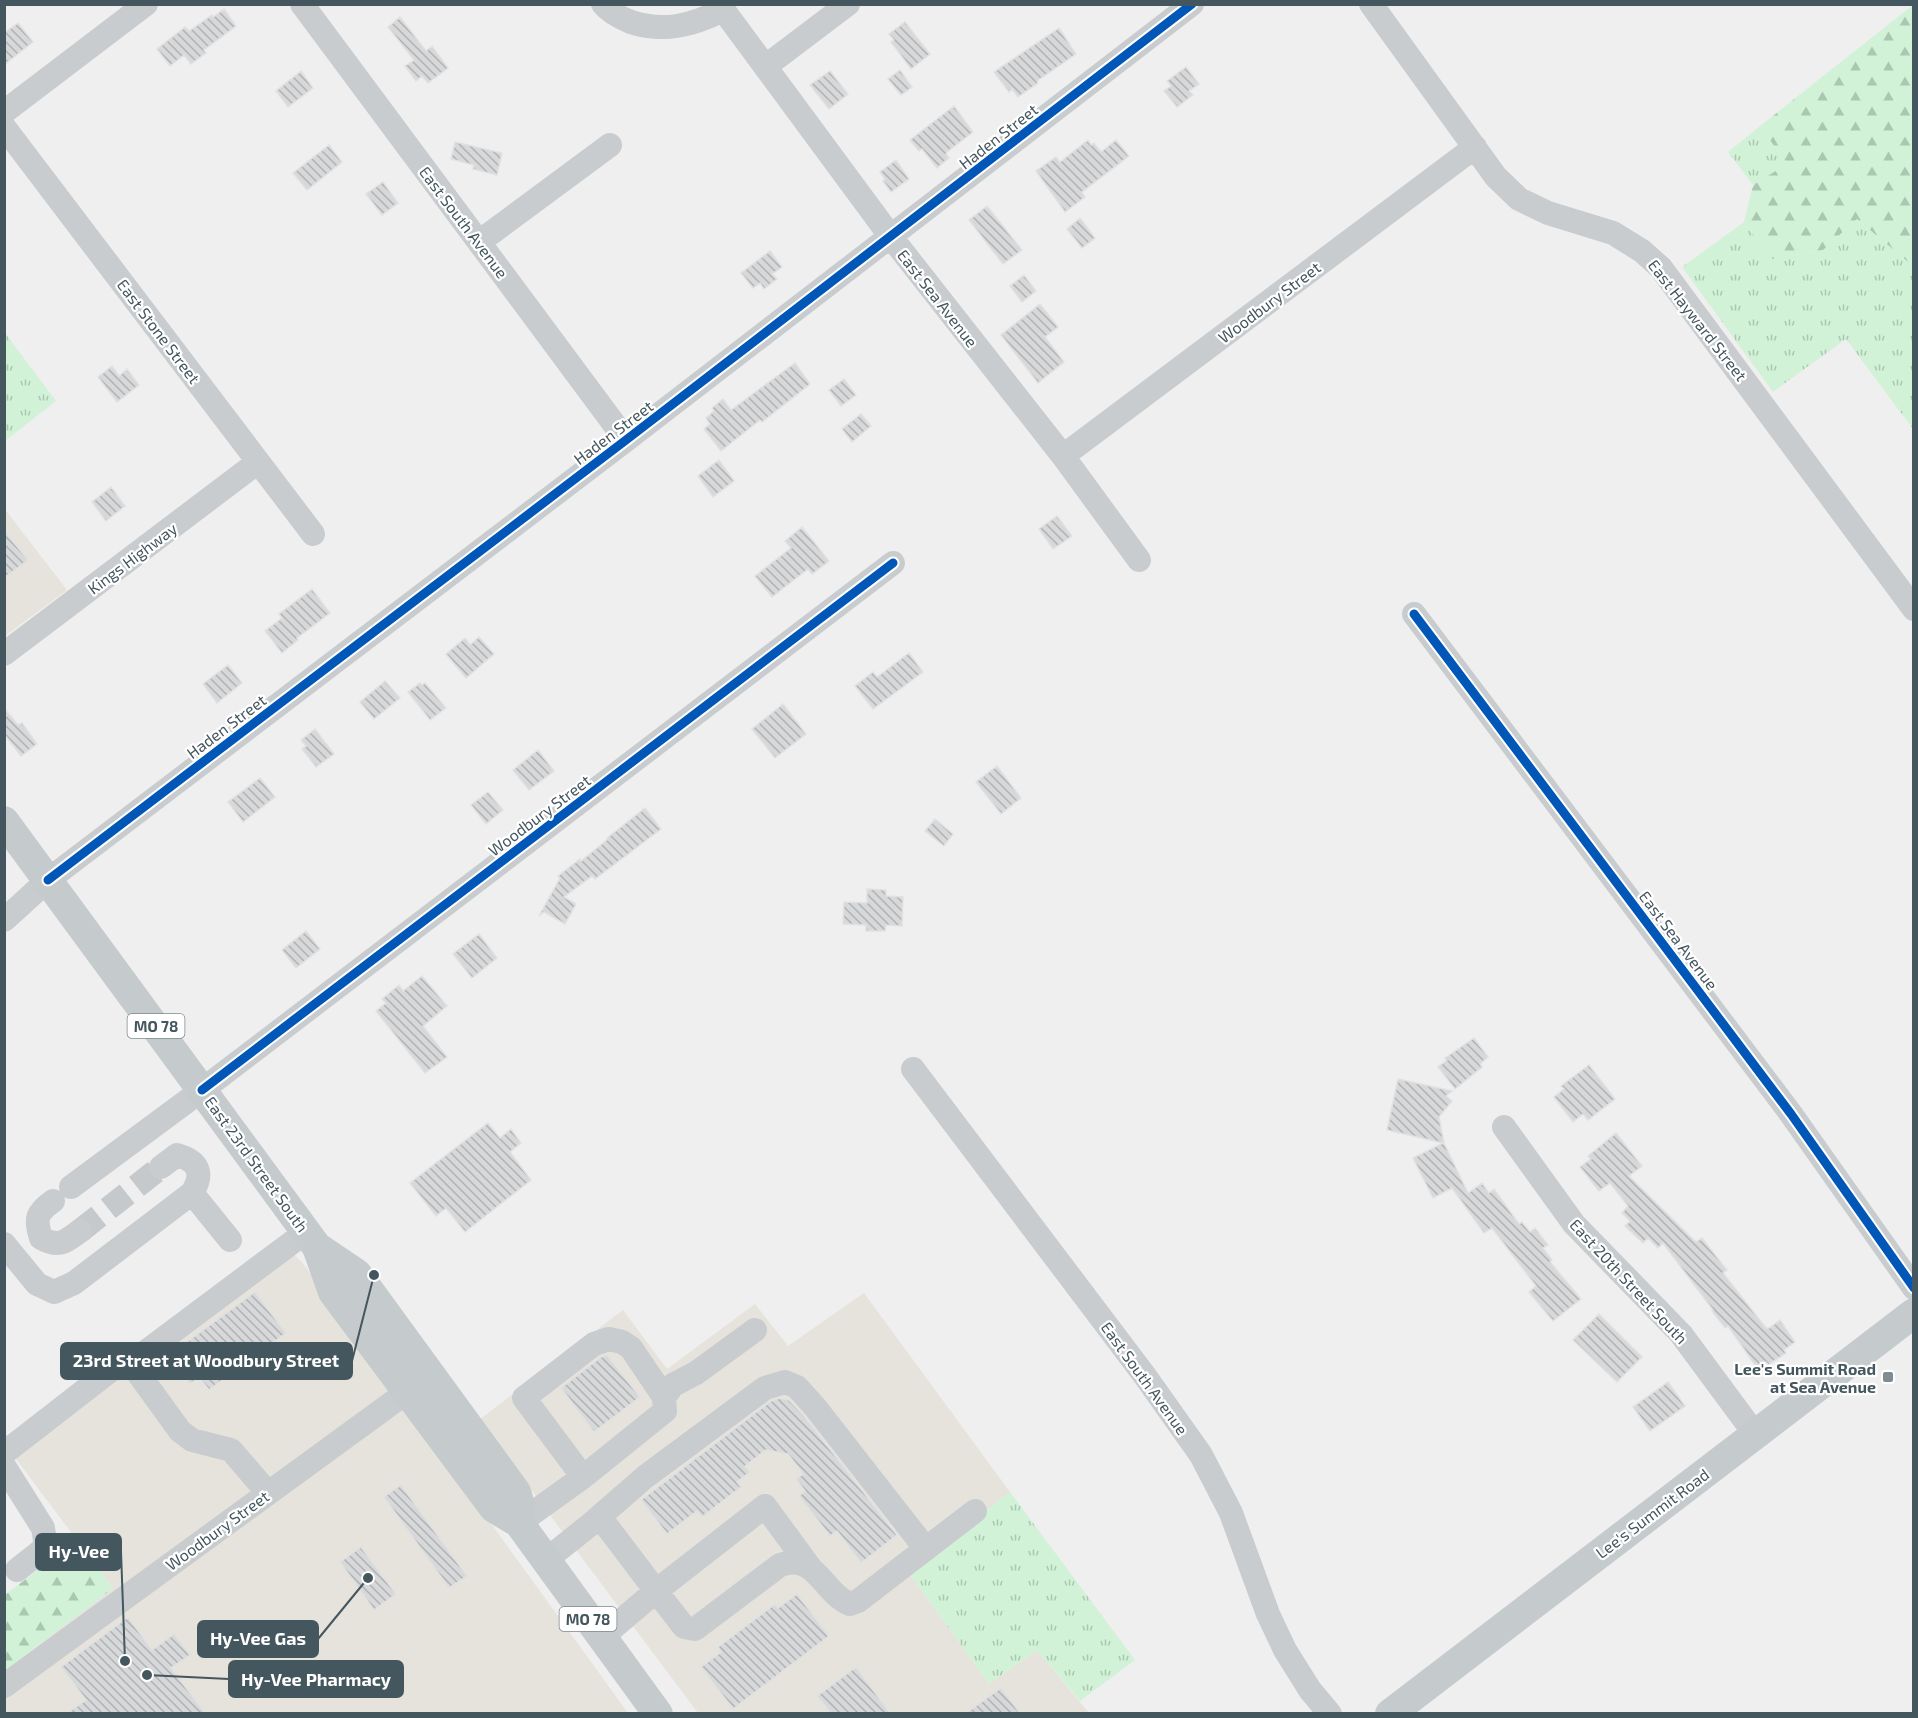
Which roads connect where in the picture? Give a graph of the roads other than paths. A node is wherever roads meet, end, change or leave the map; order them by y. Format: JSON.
{"nodes":[{"id":1,"x":146,"y":4,"type":"edge"},
{"id":2,"x":302,"y":4,"type":"edge"},
{"id":3,"x":603,"y":4,"type":"edge"},
{"id":4,"x":848,"y":4,"type":"edge"},
{"id":5,"x":1192,"y":4,"type":"edge"},
{"id":6,"x":1371,"y":4,"type":"edge"},
{"id":7,"x":721,"y":7,"type":"edge"},
{"id":8,"x":766,"y":66,"type":"junction"},
{"id":9,"x":4,"y":112,"type":"edge"},
{"id":10,"x":4,"y":127,"type":"edge"},
{"id":11,"x":610,"y":145,"type":"dead end"},
{"id":12,"x":1475,"y":147,"type":"junction"},
{"id":13,"x":891,"y":237,"type":"junction"},
{"id":14,"x":479,"y":242,"type":"junction"},
{"id":15,"x":627,"y":440,"type":"junction"},
{"id":16,"x":1064,"y":456,"type":"junction"},
{"id":17,"x":258,"y":462,"type":"junction"},
{"id":18,"x":313,"y":534,"type":"dead end"},
{"id":19,"x":1139,"y":560,"type":"dead end"},
{"id":20,"x":893,"y":563,"type":"dead end"},
{"id":21,"x":1914,"y":609,"type":"edge"},
{"id":22,"x":1414,"y":614,"type":"dead end"},
{"id":23,"x":7,"y":648,"type":"edge"},
{"id":24,"x":4,"y":821,"type":"edge"},
{"id":25,"x":48,"y":880,"type":"junction"},
{"id":26,"x":4,"y":920,"type":"edge"},
{"id":27,"x":913,"y":1069,"type":"dead end"},
{"id":28,"x":202,"y":1090,"type":"junction"},
{"id":29,"x":1504,"y":1127,"type":"dead end"},
{"id":30,"x":161,"y":1167,"type":"tunnel mouth"},
{"id":31,"x":192,"y":1193,"type":"junction"},
{"id":32,"x":80,"y":1230,"type":"tunnel mouth"},
{"id":33,"x":312,"y":1239,"type":"junction"},
{"id":34,"x":230,"y":1240,"type":"dead end"},
{"id":35,"x":4,"y":1244,"type":"edge"},
{"id":36,"x":1914,"y":1288,"type":"edge"},
{"id":37,"x":1914,"y":1313,"type":"edge"},
{"id":38,"x":755,"y":1330,"type":"dead end"},
{"id":39,"x":136,"y":1365,"type":"junction"},
{"id":40,"x":418,"y":1383,"type":"junction"},
{"id":41,"x":664,"y":1397,"type":"junction"},
{"id":42,"x":1755,"y":1434,"type":"junction"},
{"id":43,"x":4,"y":1453,"type":"edge"},
{"id":44,"x":4,"y":1466,"type":"edge"},
{"id":45,"x":583,"y":1477,"type":"junction"},
{"id":46,"x":268,"y":1493,"type":"junction"},
{"id":47,"x":975,"y":1511,"type":"dead end"},
{"id":48,"x":519,"y":1523,"type":"junction"},
{"id":49,"x":591,"y":1524,"type":"junction"},
{"id":50,"x":926,"y":1549,"type":"junction"},
{"id":51,"x":546,"y":1560,"type":"junction"},
{"id":52,"x":809,"y":1566,"type":"junction"},
{"id":53,"x":17,"y":1570,"type":"dead end"},
{"id":54,"x":656,"y":1591,"type":"junction"},
{"id":55,"x":602,"y":1637,"type":"junction"},
{"id":56,"x":4,"y":1686,"type":"edge"},
{"id":57,"x":658,"y":1713,"type":"edge"},
{"id":58,"x":1330,"y":1713,"type":"edge"},
{"id":59,"x":1390,"y":1713,"type":"edge"}],
"edges":[{"from":1,"to":9,"type":"street"},
{"from":2,"to":14,"type":"street","name":"East South Avenue"},
{"from":3,"to":7,"type":"street"},
{"from":4,"to":8,"type":"street"},
{"from":5,"to":13,"type":"street","name":"Haden Street"},
{"from":6,"to":12,"type":"street","name":"East Hayward Street"},
{"from":7,"to":8,"type":"street","name":"East Sea Avenue"},
{"from":8,"to":13,"type":"street","name":"East Sea Avenue"},
{"from":10,"to":17,"type":"street","name":"East Stone Street"},
{"from":11,"to":14,"type":"street"},
{"from":12,"to":16,"type":"street","name":"Woodbury Street"},
{"from":12,"to":21,"type":"street","name":"East Hayward Street"},
{"from":13,"to":15,"type":"street","name":"Haden Street"},
{"from":13,"to":16,"type":"street","name":"East Sea Avenue"},
{"from":14,"to":15,"type":"street","name":"East South Avenue"},
{"from":15,"to":25,"type":"street","name":"Haden Street"},
{"from":16,"to":19,"type":"street","name":"East Sea Avenue"},
{"from":17,"to":18,"type":"street","name":"East Stone Street"},
{"from":17,"to":23,"type":"street","name":"Kings Highway"},
{"from":20,"to":28,"type":"street","name":"Woodbury Street"},
{"from":22,"to":36,"type":"street","name":"East Sea Avenue"},
{"from":24,"to":25,"type":"main road","name":"East 23rd Street South","number":"MO 78"},
{"from":25,"to":26,"type":"street","name":"Haden Street"},
{"from":25,"to":28,"type":"main road","name":"East 23rd Street South","number":"MO 78"},
{"from":27,"to":58,"type":"street","name":"East South Avenue"},
{"from":28,"to":32,"type":"street","name":"Woodbury Street"},
{"from":28,"to":33,"type":"main road","name":"East 23rd Street South","number":"MO 78"},
{"from":29,"to":42,"type":"street","name":"East 20th Street South"},
{"from":30,"to":31,"type":"street"},
{"from":31,"to":34,"type":"street"},
{"from":31,"to":35,"type":"street"},
{"from":33,"to":39,"type":"street"},
{"from":33,"to":40,"type":"main road","name":"East 23rd Street South","number":"MO 78"},
{"from":37,"to":42,"type":"main road","name":"Lee's Summit Road"},
{"from":38,"to":41,"type":"street"},
{"from":39,"to":43,"type":"street"},
{"from":39,"to":46,"type":"street"},
{"from":40,"to":46,"type":"street","name":"Woodbury Street"},
{"from":40,"to":48,"type":"main road","name":"East 23rd Street South","number":"MO 78"},
{"from":41,"to":45,"type":"street"},
{"from":41,"to":45,"type":"street"},
{"from":42,"to":59,"type":"main road","name":"Lee's Summit Road"},
{"from":44,"to":53,"type":"street"},
{"from":45,"to":48,"type":"street"},
{"from":46,"to":56,"type":"street","name":"Woodbury Street"},
{"from":47,"to":50,"type":"street"},
{"from":48,"to":51,"type":"main road","number":"MO 78"},
{"from":49,"to":50,"type":"street"},
{"from":49,"to":51,"type":"street"},
{"from":49,"to":54,"type":"street"},
{"from":50,"to":52,"type":"street"},
{"from":51,"to":55,"type":"main road","number":"MO 78"},
{"from":52,"to":54,"type":"street"},
{"from":52,"to":54,"type":"street"},
{"from":54,"to":55,"type":"street"},
{"from":55,"to":57,"type":"main road","number":"MO 78"}]}
